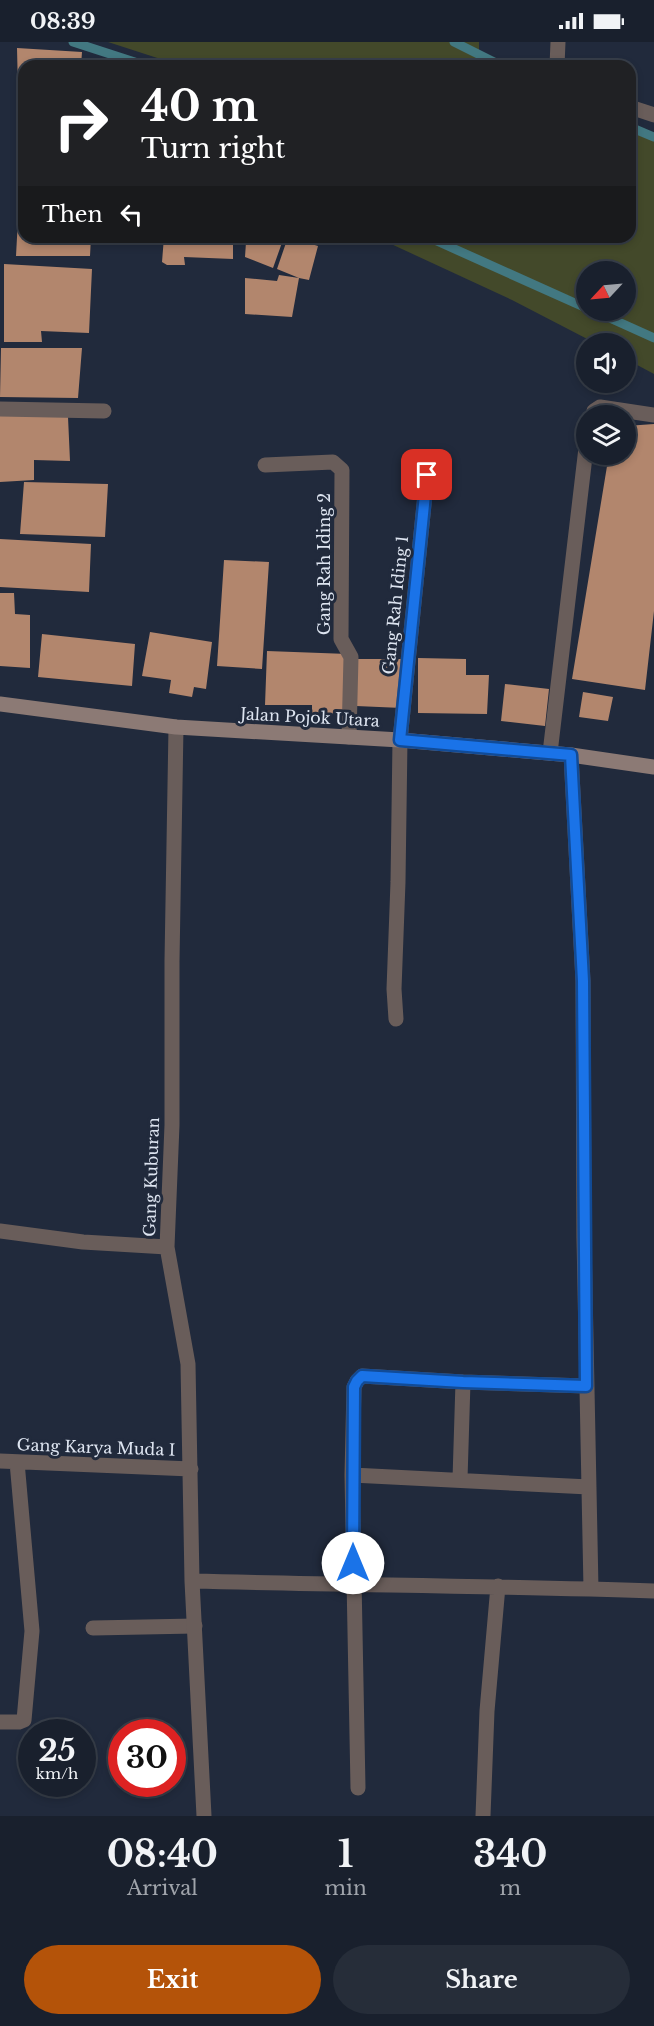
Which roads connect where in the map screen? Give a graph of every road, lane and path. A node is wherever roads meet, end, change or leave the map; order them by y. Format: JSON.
{"nodes":[{"id":1,"x":558,"y":42,"type":"edge"},
{"id":2,"x":557,"y":60,"type":"edge"},
{"id":3,"x":636,"y":108,"type":"edge"},
{"id":4,"x":654,"y":115,"type":"edge"},
{"id":5,"x":0,"y":409,"type":"edge"},
{"id":6,"x":104,"y":411,"type":"dead end"},
{"id":7,"x":636,"y":412,"type":"edge"},
{"id":8,"x":654,"y":415,"type":"edge"},
{"id":9,"x":265,"y":465,"type":"dead end"},
{"id":10,"x":584,"y":465,"type":"edge"},
{"id":11,"x":427,"y":475,"type":"dead end"},
{"id":12,"x":0,"y":704,"type":"edge"},
{"id":13,"x":176,"y":727,"type":"junction"},
{"id":14,"x":349,"y":736,"type":"junction"},
{"id":15,"x":400,"y":740,"type":"junction"},
{"id":16,"x":550,"y":753,"type":"junction"},
{"id":17,"x":571,"y":755,"type":"junction"},
{"id":18,"x":654,"y":766,"type":"edge"},
{"id":19,"x":396,"y":1019,"type":"dead end"},
{"id":20,"x":0,"y":1232,"type":"edge"},
{"id":21,"x":167,"y":1248,"type":"junction"},
{"id":22,"x":463,"y":1382,"type":"junction"},
{"id":23,"x":586,"y":1386,"type":"junction"},
{"id":24,"x":0,"y":1461,"type":"edge"},
{"id":25,"x":17,"y":1462,"type":"junction"},
{"id":26,"x":191,"y":1469,"type":"junction"},
{"id":27,"x":352,"y":1475,"type":"junction"},
{"id":28,"x":460,"y":1479,"type":"junction"},
{"id":29,"x":589,"y":1487,"type":"junction"},
{"id":30,"x":192,"y":1581,"type":"junction"},
{"id":31,"x":354,"y":1585,"type":"junction"},
{"id":32,"x":498,"y":1586,"type":"junction"},
{"id":33,"x":591,"y":1589,"type":"junction"},
{"id":34,"x":654,"y":1591,"type":"edge"},
{"id":35,"x":195,"y":1626,"type":"junction"},
{"id":36,"x":93,"y":1628,"type":"dead end"},
{"id":37,"x":0,"y":1722,"type":"edge"},
{"id":38,"x":358,"y":1788,"type":"dead end"},
{"id":39,"x":204,"y":1816,"type":"edge"},
{"id":40,"x":483,"y":1816,"type":"edge"}],
"edges":[{"from":1,"to":2,"type":"street"},
{"from":3,"to":4,"type":"street"},
{"from":5,"to":6,"type":"street"},
{"from":7,"to":8,"type":"street"},
{"from":9,"to":14,"type":"street","name":"Gang Rah Iding 2"},
{"from":10,"to":16,"type":"street"},
{"from":11,"to":15,"type":"street","name":"Gang Rah Iding 1"},
{"from":12,"to":13,"type":"main road","name":"Jalan Pojok Utara"},
{"from":13,"to":14,"type":"main road","name":"Jalan Pojok Utara"},
{"from":13,"to":21,"type":"street","name":"Gang Kuburan"},
{"from":14,"to":15,"type":"main road","name":"Jalan Pojok Utara"},
{"from":15,"to":16,"type":"main road","name":"Jalan Pojok Utara"},
{"from":15,"to":19,"type":"street","name":"Gang Rah Iding 1"},
{"from":16,"to":17,"type":"main road","name":"Jalan Pojok Utara"},
{"from":17,"to":18,"type":"main road","name":"Jalan Pojok Utara"},
{"from":17,"to":23,"type":"street"},
{"from":20,"to":21,"type":"street"},
{"from":21,"to":26,"type":"street","name":"Gang Kuburan"},
{"from":22,"to":23,"type":"street"},
{"from":22,"to":27,"type":"street"},
{"from":22,"to":28,"type":"street"},
{"from":23,"to":29,"type":"street"},
{"from":24,"to":25,"type":"street","name":"Gang Karya Muda I"},
{"from":25,"to":26,"type":"street","name":"Gang Karya Muda I"},
{"from":25,"to":37,"type":"street"},
{"from":26,"to":30,"type":"street","name":"Gang Kuburan"},
{"from":27,"to":28,"type":"street"},
{"from":27,"to":31,"type":"street"},
{"from":28,"to":29,"type":"street"},
{"from":29,"to":33,"type":"street"},
{"from":30,"to":31,"type":"street"},
{"from":30,"to":35,"type":"street","name":"Gang Kuburan"},
{"from":31,"to":32,"type":"street"},
{"from":31,"to":38,"type":"street"},
{"from":32,"to":33,"type":"street"},
{"from":32,"to":40,"type":"street"},
{"from":33,"to":34,"type":"street"},
{"from":35,"to":36,"type":"street"},
{"from":35,"to":39,"type":"street","name":"Gang Kuburan"}]}
